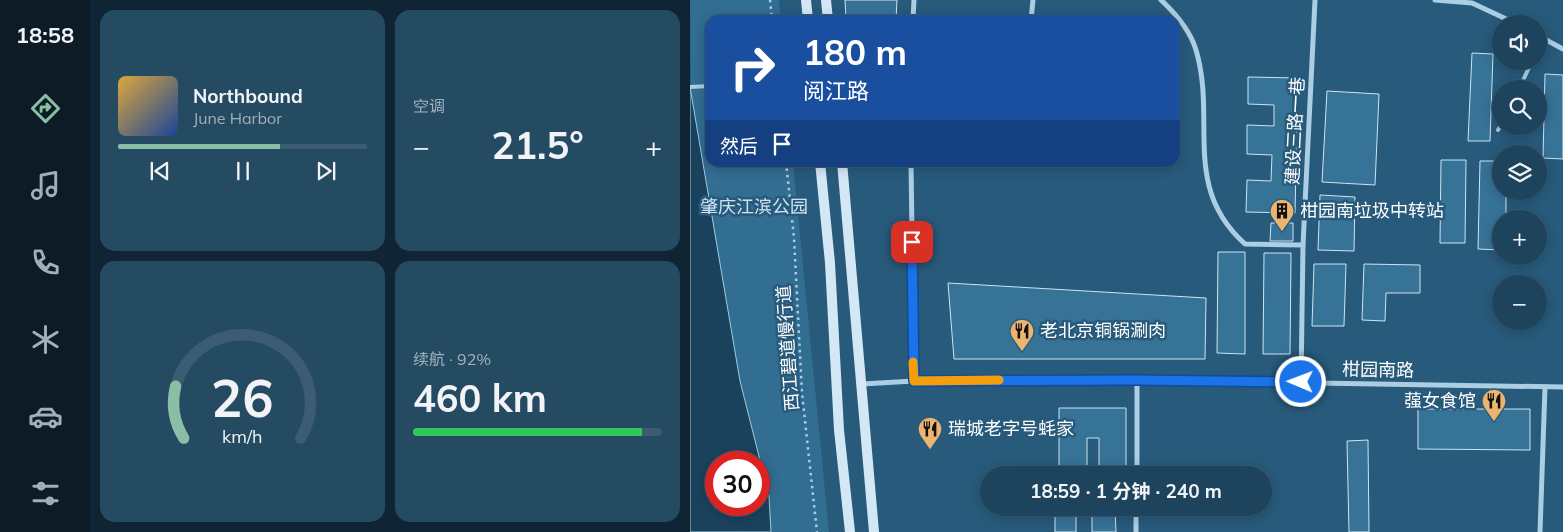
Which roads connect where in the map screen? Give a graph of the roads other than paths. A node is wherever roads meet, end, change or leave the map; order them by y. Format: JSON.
{"nodes":[{"id":1,"x":806,"y":0,"type":"edge"},
{"id":2,"x":826,"y":0,"type":"edge"},
{"id":3,"x":914,"y":0,"type":"edge"},
{"id":4,"x":1033,"y":0,"type":"edge"},
{"id":5,"x":1161,"y":0,"type":"edge"},
{"id":6,"x":1315,"y":0,"type":"edge"},
{"id":7,"x":1434,"y":0,"type":"edge"},
{"id":8,"x":808,"y":15,"type":"edge"},
{"id":9,"x":828,"y":15,"type":"edge"},
{"id":10,"x":913,"y":15,"type":"edge"},
{"id":11,"x":1032,"y":15,"type":"edge"},
{"id":12,"x":1177,"y":15,"type":"edge"},
{"id":13,"x":1498,"y":15,"type":"edge"},
{"id":14,"x":1180,"y":18,"type":"edge"},
{"id":15,"x":1547,"y":40,"type":"edge"},
{"id":16,"x":1563,"y":49,"type":"edge"},
{"id":17,"x":705,"y":86,"type":"edge"},
{"id":18,"x":690,"y":88,"type":"edge"},
{"id":19,"x":820,"y":167,"type":"edge"},
{"id":20,"x":842,"y":167,"type":"edge"},
{"id":21,"x":911,"y":167,"type":"edge"},
{"id":22,"x":1303,"y":245,"type":"junction"},
{"id":23,"x":1137,"y":380,"type":"junction"},
{"id":24,"x":914,"y":381,"type":"junction"},
{"id":25,"x":1301,"y":382,"type":"junction"},
{"id":26,"x":862,"y":384,"type":"junction"},
{"id":27,"x":1544,"y":387,"type":"junction"},
{"id":28,"x":1563,"y":387,"type":"edge"},
{"id":29,"x":1137,"y":466,"type":"edge"},
{"id":30,"x":1136,"y":516,"type":"edge"},
{"id":31,"x":850,"y":532,"type":"edge"},
{"id":32,"x":874,"y":532,"type":"edge"},
{"id":33,"x":1136,"y":532,"type":"edge"},
{"id":34,"x":1540,"y":532,"type":"edge"}],
"edges":[{"from":1,"to":8,"type":"main road"},
{"from":2,"to":9,"type":"main road"},
{"from":3,"to":10,"type":"street"},
{"from":4,"to":11,"type":"street"},
{"from":5,"to":12,"type":"street"},
{"from":6,"to":22,"type":"street","name":"建设三路一巷"},
{"from":7,"to":13,"type":"street"},
{"from":14,"to":22,"type":"street"},
{"from":15,"to":16,"type":"street"},
{"from":17,"to":18,"type":"lane"},
{"from":19,"to":31,"type":"main road"},
{"from":20,"to":26,"type":"main road"},
{"from":21,"to":24,"type":"street"},
{"from":22,"to":25,"type":"street","name":"建设三路一巷"},
{"from":23,"to":24,"type":"street","name":"柑园南路"},
{"from":23,"to":25,"type":"street","name":"柑园南路"},
{"from":23,"to":29,"type":"street"},
{"from":24,"to":26,"type":"street","name":"柑园南路"},
{"from":25,"to":27,"type":"street","name":"柑园南路"},
{"from":26,"to":32,"type":"main road"},
{"from":27,"to":28,"type":"street","name":"柑园南路"},
{"from":27,"to":34,"type":"street"},
{"from":30,"to":33,"type":"street"}]}
